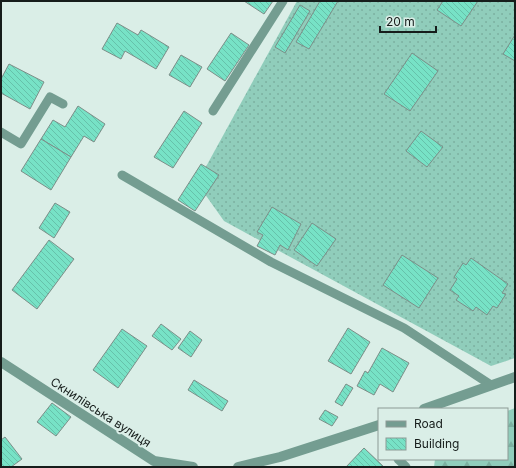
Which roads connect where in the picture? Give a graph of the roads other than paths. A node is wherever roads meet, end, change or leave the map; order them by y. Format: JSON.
{"nodes":[{"id":1,"x":283,"y":1,"type":"edge"},
{"id":2,"x":63,"y":104,"type":"dead end"},
{"id":3,"x":213,"y":111,"type":"dead end"},
{"id":4,"x":1,"y":132,"type":"edge"},
{"id":5,"x":122,"y":175,"type":"dead end"},
{"id":6,"x":1,"y":362,"type":"edge"},
{"id":7,"x":515,"y":378,"type":"edge"},
{"id":8,"x":491,"y":385,"type":"junction"},
{"id":9,"x":427,"y":408,"type":"edge"},
{"id":10,"x":378,"y":425,"type":"edge"},
{"id":11,"x":152,"y":464,"type":"edge"},
{"id":12,"x":193,"y":467,"type":"edge"},
{"id":13,"x":238,"y":467,"type":"edge"}],
"edges":[{"from":1,"to":3,"type":"lane"},
{"from":2,"to":4,"type":"lane"},
{"from":5,"to":8,"type":"lane"},
{"from":6,"to":11,"type":"street","name":"Скнилівська вулиця"},
{"from":7,"to":8,"type":"street"},
{"from":8,"to":9,"type":"street"},
{"from":10,"to":13,"type":"street"},
{"from":11,"to":12,"type":"street","name":"Скнилівська вулиця"}]}
